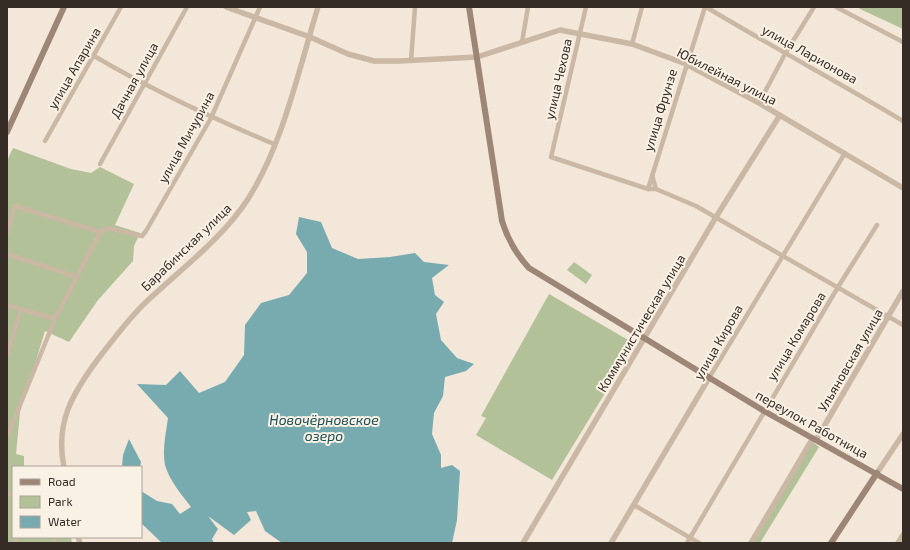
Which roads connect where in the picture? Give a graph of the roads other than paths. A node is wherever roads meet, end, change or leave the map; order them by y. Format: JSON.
{"nodes":[{"id":1,"x":64,"y":7,"type":"edge"},
{"id":2,"x":121,"y":7,"type":"edge"},
{"id":3,"x":187,"y":7,"type":"edge"},
{"id":4,"x":226,"y":7,"type":"edge"},
{"id":5,"x":260,"y":7,"type":"edge"},
{"id":6,"x":318,"y":7,"type":"edge"},
{"id":7,"x":415,"y":7,"type":"edge"},
{"id":8,"x":469,"y":7,"type":"edge"},
{"id":9,"x":528,"y":7,"type":"edge"},
{"id":10,"x":586,"y":7,"type":"edge"},
{"id":11,"x":642,"y":7,"type":"edge"},
{"id":12,"x":705,"y":7,"type":"edge"},
{"id":13,"x":814,"y":7,"type":"edge"},
{"id":14,"x":836,"y":7,"type":"edge"},
{"id":15,"x":255,"y":18,"type":"junction"},
{"id":16,"x":580,"y":33,"type":"junction"},
{"id":17,"x":310,"y":37,"type":"junction"},
{"id":18,"x":522,"y":42,"type":"junction"},
{"id":19,"x":903,"y":42,"type":"edge"},
{"id":20,"x":632,"y":44,"type":"junction"},
{"id":21,"x":785,"y":54,"type":"junction"},
{"id":22,"x":94,"y":56,"type":"junction"},
{"id":23,"x":477,"y":57,"type":"junction"},
{"id":24,"x":411,"y":61,"type":"junction"},
{"id":25,"x":686,"y":64,"type":"junction"},
{"id":26,"x":144,"y":85,"type":"junction"},
{"id":27,"x":759,"y":103,"type":"junction"},
{"id":28,"x":780,"y":115,"type":"junction"},
{"id":29,"x":211,"y":118,"type":"junction"},
{"id":30,"x":903,"y":121,"type":"edge"},
{"id":31,"x":7,"y":132,"type":"edge"},
{"id":32,"x":46,"y":141,"type":"dead end"},
{"id":33,"x":274,"y":144,"type":"junction"},
{"id":34,"x":845,"y":153,"type":"junction"},
{"id":35,"x":100,"y":164,"type":"dead end"},
{"id":36,"x":652,"y":174,"type":"junction"},
{"id":37,"x":903,"y":188,"type":"edge"},
{"id":38,"x":648,"y":189,"type":"junction"},
{"id":39,"x":656,"y":190,"type":"junction"},
{"id":40,"x":716,"y":217,"type":"junction"},
{"id":41,"x":877,"y":225,"type":"dead end"},
{"id":42,"x":100,"y":232,"type":"junction"},
{"id":43,"x":7,"y":233,"type":"edge"},
{"id":44,"x":7,"y":254,"type":"edge"},
{"id":45,"x":782,"y":255,"type":"junction"},
{"id":46,"x":77,"y":277,"type":"junction"},
{"id":47,"x":838,"y":287,"type":"junction"},
{"id":48,"x":903,"y":291,"type":"edge"},
{"id":49,"x":7,"y":305,"type":"edge"},
{"id":50,"x":21,"y":309,"type":"junction"},
{"id":51,"x":889,"y":316,"type":"junction"},
{"id":52,"x":55,"y":319,"type":"junction"},
{"id":53,"x":903,"y":325,"type":"edge"},
{"id":54,"x":644,"y":339,"type":"junction"},
{"id":55,"x":7,"y":356,"type":"edge"},
{"id":56,"x":709,"y":378,"type":"junction"},
{"id":57,"x":764,"y":411,"type":"junction"},
{"id":58,"x":903,"y":434,"type":"edge"},
{"id":59,"x":7,"y":437,"type":"edge"},
{"id":60,"x":815,"y":439,"type":"junction"},
{"id":61,"x":64,"y":466,"type":"edge"},
{"id":62,"x":877,"y":473,"type":"junction"},
{"id":63,"x":903,"y":489,"type":"edge"},
{"id":64,"x":634,"y":505,"type":"junction"},
{"id":65,"x":903,"y":535,"type":"edge"},
{"id":66,"x":690,"y":538,"type":"junction"},
{"id":67,"x":522,"y":543,"type":"edge"},
{"id":68,"x":612,"y":543,"type":"edge"},
{"id":69,"x":687,"y":543,"type":"edge"},
{"id":70,"x":699,"y":543,"type":"edge"},
{"id":71,"x":751,"y":543,"type":"edge"},
{"id":72,"x":832,"y":543,"type":"edge"},
{"id":73,"x":898,"y":543,"type":"edge"}],
"edges":[{"from":1,"to":31,"type":"main road"},
{"from":2,"to":22,"type":"street","name":"улица Апарина"},
{"from":3,"to":26,"type":"street","name":"Дачная улица"},
{"from":4,"to":15,"type":"street","name":"Юбилейная улица"},
{"from":5,"to":15,"type":"street","name":"улица Мичурина"},
{"from":6,"to":17,"type":"street","name":"Барабинская улица"},
{"from":7,"to":24,"type":"street"},
{"from":8,"to":23,"type":"main road","name":"переулок Работница"},
{"from":9,"to":18,"type":"street"},
{"from":10,"to":16,"type":"street","name":"улица Чехова"},
{"from":11,"to":20,"type":"street"},
{"from":12,"to":21,"type":"street","name":"улица Ларионова"},
{"from":12,"to":25,"type":"street","name":"улица Фрунзе"},
{"from":13,"to":21,"type":"street"},
{"from":14,"to":19,"type":"street"},
{"from":15,"to":17,"type":"street","name":"Юбилейная улица"},
{"from":15,"to":29,"type":"street","name":"улица Мичурина"},
{"from":16,"to":18,"type":"street","name":"Юбилейная улица"},
{"from":16,"to":20,"type":"street","name":"Юбилейная улица"},
{"from":16,"to":38,"type":"street","name":"улица Чехова"},
{"from":17,"to":24,"type":"street","name":"Юбилейная улица"},
{"from":17,"to":33,"type":"street","name":"Барабинская улица"},
{"from":18,"to":23,"type":"street","name":"Юбилейная улица"},
{"from":20,"to":25,"type":"street","name":"Юбилейная улица"},
{"from":21,"to":27,"type":"street"},
{"from":21,"to":30,"type":"street","name":"улица Ларионова"},
{"from":22,"to":26,"type":"street"},
{"from":22,"to":32,"type":"street","name":"улица Апарина"},
{"from":23,"to":24,"type":"street","name":"Юбилейная улица"},
{"from":23,"to":54,"type":"main road","name":"переулок Работница"},
{"from":25,"to":27,"type":"street","name":"Юбилейная улица"},
{"from":25,"to":36,"type":"street","name":"улица Фрунзе"},
{"from":26,"to":29,"type":"street"},
{"from":26,"to":35,"type":"street","name":"Дачная улица"},
{"from":27,"to":28,"type":"street","name":"Юбилейная улица"},
{"from":28,"to":34,"type":"street","name":"Юбилейная улица"},
{"from":28,"to":40,"type":"street","name":"Коммунистическая улица"},
{"from":29,"to":33,"type":"street"},
{"from":29,"to":42,"type":"street","name":"улица Мичурина"},
{"from":33,"to":61,"type":"street","name":"Барабинская улица"},
{"from":34,"to":37,"type":"street","name":"Юбилейная улица"},
{"from":34,"to":45,"type":"street","name":"улица Кирова"},
{"from":36,"to":38,"type":"street","name":"улица Фрунзе"},
{"from":36,"to":39,"type":"street"},
{"from":38,"to":39,"type":"street"},
{"from":39,"to":40,"type":"street"},
{"from":40,"to":45,"type":"street"},
{"from":40,"to":54,"type":"street","name":"Коммунистическая улица"},
{"from":41,"to":47,"type":"street","name":"улица Комарова"},
{"from":42,"to":43,"type":"street"},
{"from":42,"to":46,"type":"street"},
{"from":44,"to":46,"type":"street"},
{"from":45,"to":47,"type":"street"},
{"from":45,"to":56,"type":"street","name":"улица Кирова"},
{"from":46,"to":52,"type":"street"},
{"from":47,"to":51,"type":"street"},
{"from":47,"to":57,"type":"street","name":"улица Комарова"},
{"from":48,"to":51,"type":"street","name":"Ульяновская улица"},
{"from":49,"to":50,"type":"street"},
{"from":50,"to":52,"type":"street"},
{"from":50,"to":55,"type":"street"},
{"from":51,"to":53,"type":"street"},
{"from":51,"to":60,"type":"street","name":"Ульяновская улица"},
{"from":52,"to":59,"type":"street"},
{"from":54,"to":56,"type":"main road","name":"переулок Работница"},
{"from":54,"to":67,"type":"street","name":"Коммунистическая улица"},
{"from":56,"to":57,"type":"main road","name":"переулок Работница"},
{"from":56,"to":64,"type":"street","name":"улица Кирова"},
{"from":57,"to":60,"type":"main road","name":"переулок Работница"},
{"from":57,"to":66,"type":"street","name":"улица Комарова"},
{"from":58,"to":62,"type":"street"},
{"from":60,"to":62,"type":"main road","name":"переулок Работница"},
{"from":60,"to":71,"type":"street","name":"Ульяновская улица"},
{"from":62,"to":63,"type":"main road","name":"переулок Работница"},
{"from":62,"to":72,"type":"main road"},
{"from":64,"to":66,"type":"street"},
{"from":64,"to":68,"type":"street","name":"улица Кирова"},
{"from":65,"to":73,"type":"street"},
{"from":66,"to":69,"type":"street","name":"улица Комарова"},
{"from":66,"to":70,"type":"street"}]}
